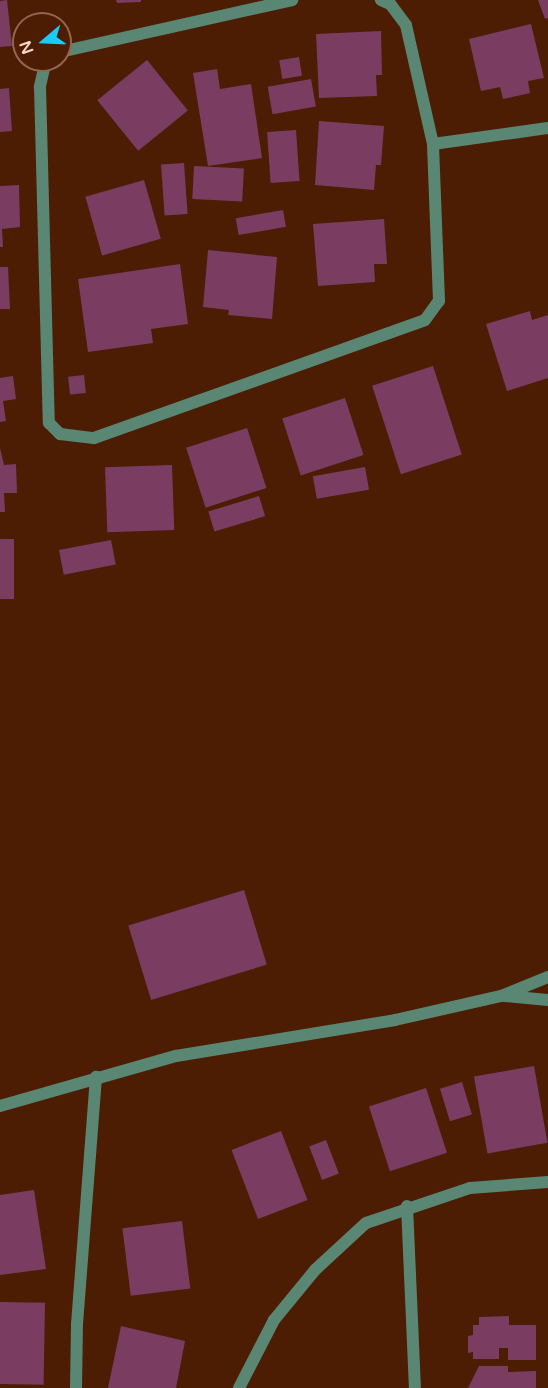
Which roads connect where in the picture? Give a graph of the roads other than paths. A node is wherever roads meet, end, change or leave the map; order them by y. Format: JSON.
{"nodes":[{"id":1,"x":292,"y":0,"type":"edge"},
{"id":2,"x":381,"y":0,"type":"edge"},
{"id":3,"x":72,"y":49,"type":"edge"},
{"id":4,"x":43,"y":72,"type":"edge"},
{"id":5,"x":548,"y":128,"type":"edge"},
{"id":6,"x":433,"y":144,"type":"junction"},
{"id":7,"x":548,"y":977,"type":"edge"},
{"id":8,"x":501,"y":996,"type":"junction"},
{"id":9,"x":548,"y":1000,"type":"edge"},
{"id":10,"x":96,"y":1077,"type":"junction"},
{"id":11,"x":0,"y":1106,"type":"edge"},
{"id":12,"x":548,"y":1182,"type":"edge"},
{"id":13,"x":407,"y":1206,"type":"junction"},
{"id":14,"x":76,"y":1388,"type":"edge"},
{"id":15,"x":239,"y":1388,"type":"edge"},
{"id":16,"x":415,"y":1388,"type":"edge"}],
"edges":[{"from":1,"to":3,"type":"street"},
{"from":2,"to":6,"type":"street"},
{"from":4,"to":6,"type":"street"},
{"from":5,"to":6,"type":"street"},
{"from":7,"to":8,"type":"street"},
{"from":8,"to":9,"type":"street"},
{"from":8,"to":10,"type":"street"},
{"from":10,"to":11,"type":"street"},
{"from":10,"to":14,"type":"street"},
{"from":12,"to":13,"type":"street"},
{"from":13,"to":15,"type":"street"},
{"from":13,"to":16,"type":"street"}]}
